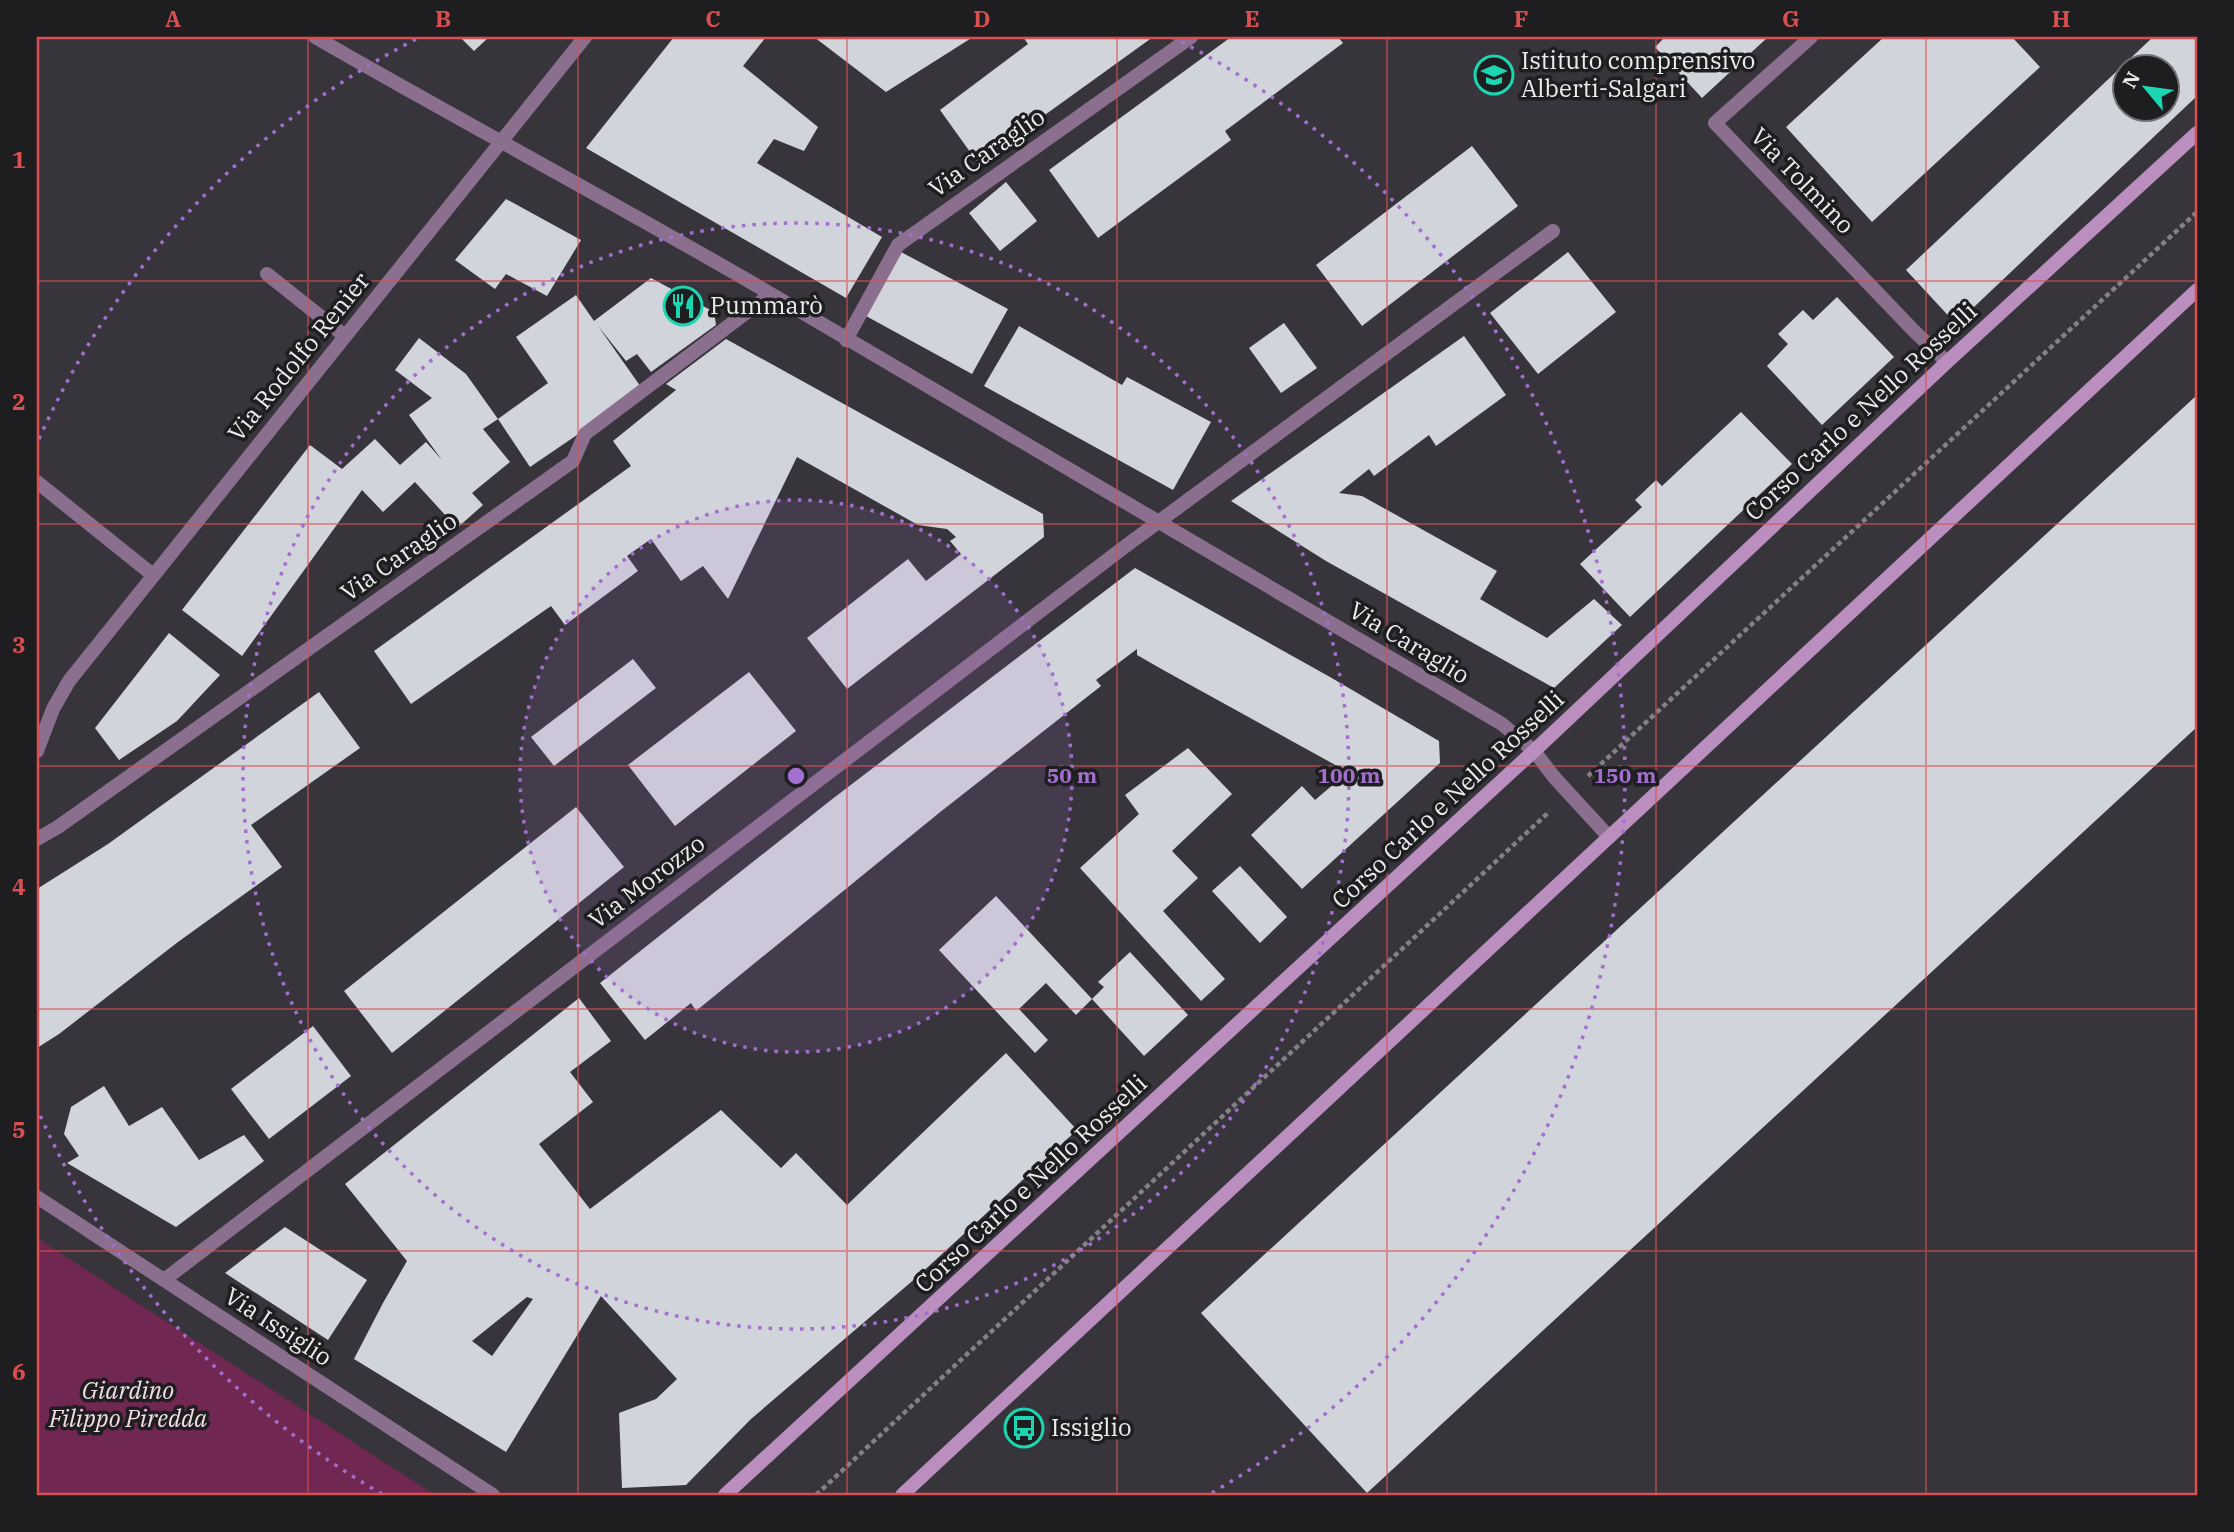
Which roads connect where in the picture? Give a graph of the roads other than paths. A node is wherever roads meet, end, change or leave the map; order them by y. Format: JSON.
{"nodes":[{"id":1,"x":315,"y":37,"type":"edge"},
{"id":2,"x":585,"y":37,"type":"edge"},
{"id":3,"x":1191,"y":37,"type":"edge"},
{"id":4,"x":1811,"y":37,"type":"edge"},
{"id":5,"x":2197,"y":134,"type":"edge"},
{"id":6,"x":500,"y":142,"type":"junction"},
{"id":7,"x":1553,"y":231,"type":"dead end"},
{"id":8,"x":267,"y":274,"type":"dead end"},
{"id":9,"x":2197,"y":290,"type":"edge"},
{"id":10,"x":771,"y":294,"type":"junction"},
{"id":11,"x":345,"y":336,"type":"junction"},
{"id":12,"x":846,"y":340,"type":"junction"},
{"id":13,"x":1947,"y":362,"type":"junction"},
{"id":14,"x":37,"y":482,"type":"edge"},
{"id":15,"x":1158,"y":521,"type":"junction"},
{"id":16,"x":153,"y":575,"type":"junction"},
{"id":17,"x":37,"y":751,"type":"edge"},
{"id":18,"x":1534,"y":751,"type":"junction"},
{"id":19,"x":1609,"y":837,"type":"junction"},
{"id":20,"x":37,"y":839,"type":"edge"},
{"id":21,"x":37,"y":1197,"type":"edge"},
{"id":22,"x":164,"y":1280,"type":"junction"},
{"id":23,"x":494,"y":1495,"type":"edge"},
{"id":24,"x":725,"y":1495,"type":"edge"},
{"id":25,"x":902,"y":1495,"type":"edge"}],
"edges":[{"from":1,"to":6,"type":"street","name":"Via Caraglio"},
{"from":2,"to":6,"type":"street","name":"Via Rodolfo Renier"},
{"from":3,"to":12,"type":"street","name":"Via Caraglio"},
{"from":4,"to":13,"type":"street","name":"Via Tolmino"},
{"from":5,"to":13,"type":"street","name":"Corso Carlo e Nello Rosselli"},
{"from":6,"to":10,"type":"street","name":"Via Caraglio"},
{"from":6,"to":11,"type":"street","name":"Via Rodolfo Renier"},
{"from":7,"to":15,"type":"street"},
{"from":8,"to":11,"type":"street"},
{"from":9,"to":19,"type":"street"},
{"from":10,"to":12,"type":"street","name":"Via Caraglio"},
{"from":10,"to":20,"type":"street","name":"Via Caraglio"},
{"from":11,"to":16,"type":"street","name":"Via Rodolfo Renier"},
{"from":12,"to":15,"type":"street","name":"Via Caraglio"},
{"from":13,"to":18,"type":"street","name":"Corso Carlo e Nello Rosselli"},
{"from":14,"to":16,"type":"street"},
{"from":15,"to":18,"type":"street","name":"Via Caraglio"},
{"from":15,"to":22,"type":"street","name":"Via Morozzo"},
{"from":16,"to":17,"type":"street","name":"Via Rodolfo Renier"},
{"from":18,"to":19,"type":"street","name":"Via Caraglio"},
{"from":18,"to":24,"type":"street","name":"Corso Carlo e Nello Rosselli"},
{"from":19,"to":25,"type":"street"},
{"from":21,"to":22,"type":"street","name":"Via Issiglio"},
{"from":22,"to":23,"type":"street","name":"Via Issiglio"}]}
